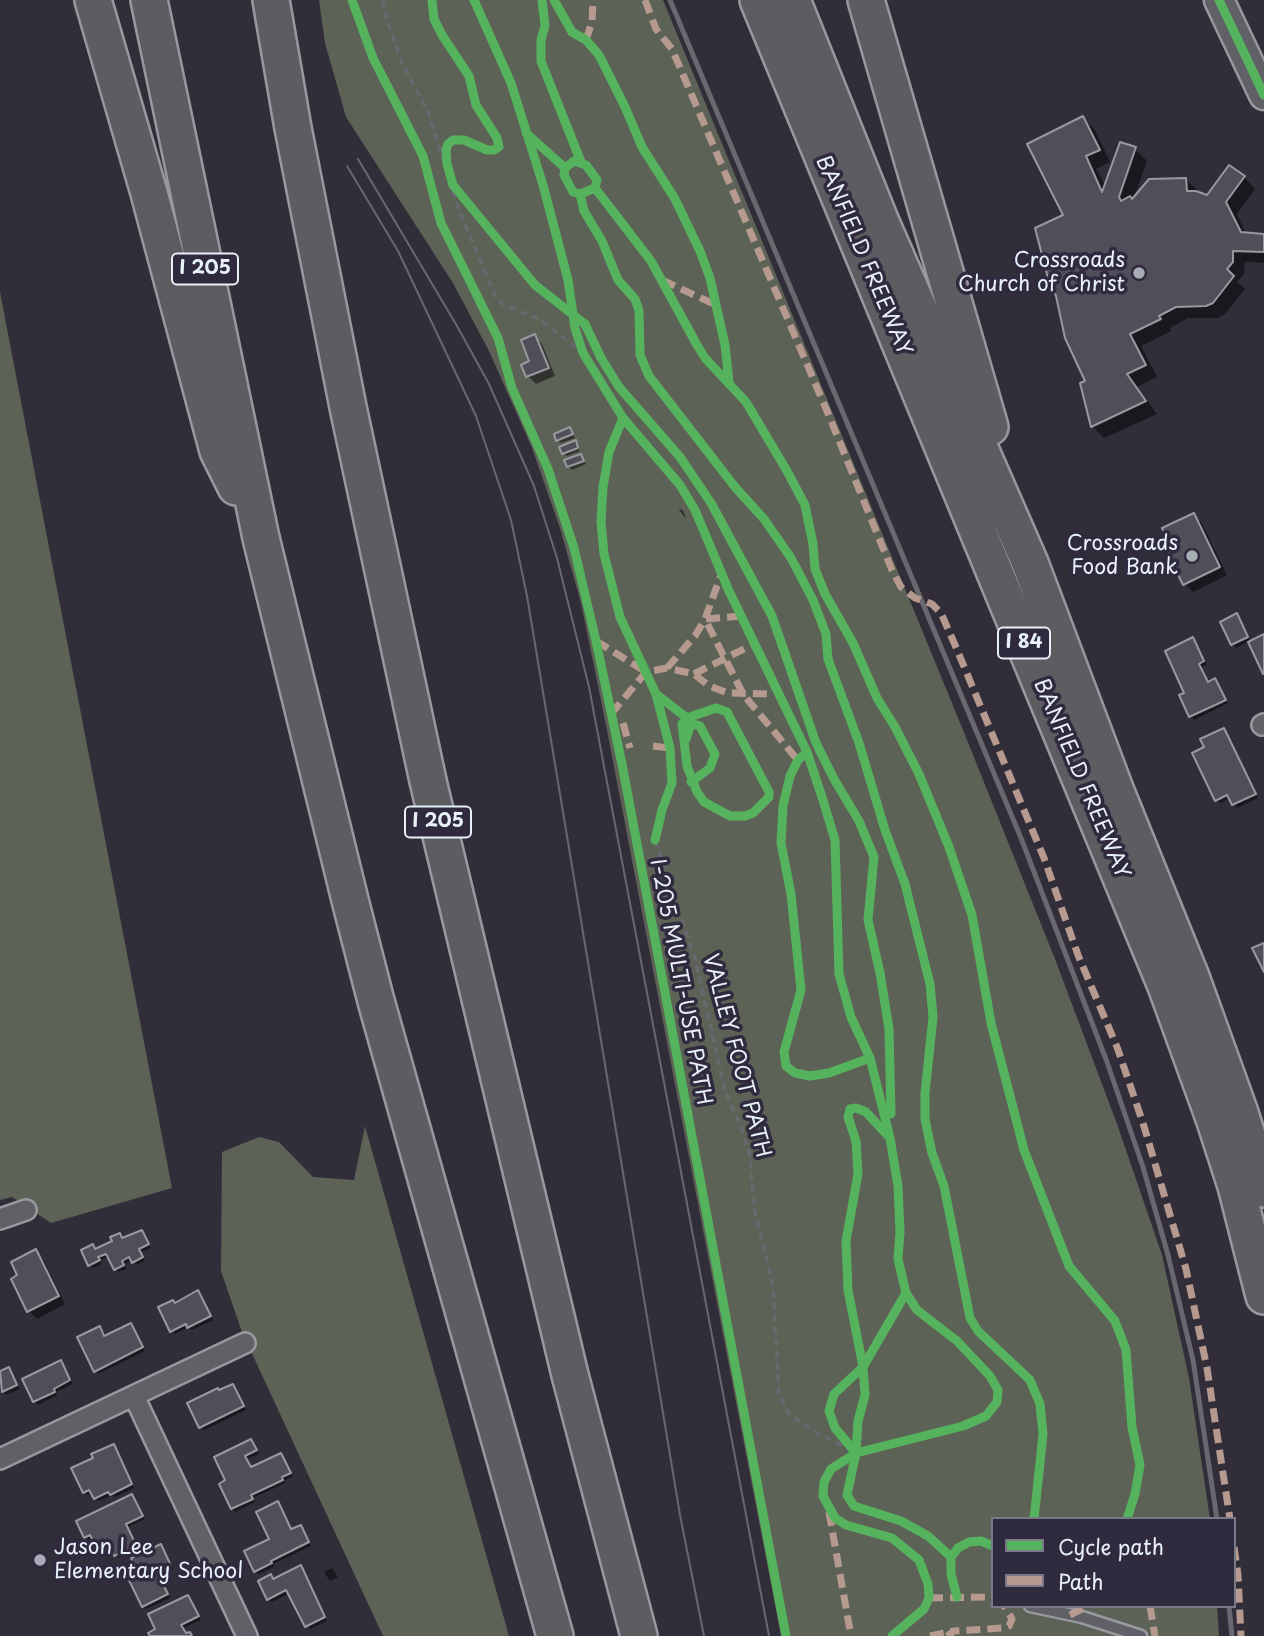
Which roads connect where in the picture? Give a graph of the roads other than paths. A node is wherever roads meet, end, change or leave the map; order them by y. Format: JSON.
{"nodes":[{"id":1,"x":93,"y":0,"type":"edge"},
{"id":2,"x":149,"y":0,"type":"edge"},
{"id":3,"x":271,"y":0,"type":"edge"},
{"id":4,"x":758,"y":0,"type":"edge"},
{"id":5,"x":792,"y":0,"type":"edge"},
{"id":6,"x":866,"y":0,"type":"edge"},
{"id":7,"x":1219,"y":0,"type":"edge"},
{"id":8,"x":1264,"y":94,"type":"edge"},
{"id":9,"x":261,"y":538,"type":"junction"},
{"id":10,"x":1030,"y":562,"type":"junction"},
{"id":11,"x":1264,"y":1189,"type":"edge"},
{"id":12,"x":26,"y":1210,"type":"dead end"},
{"id":13,"x":0,"y":1219,"type":"edge"},
{"id":14,"x":1264,"y":1296,"type":"edge"},
{"id":15,"x":245,"y":1343,"type":"dead end"},
{"id":16,"x":134,"y":1396,"type":"junction"},
{"id":17,"x":0,"y":1458,"type":"edge"},
{"id":18,"x":1039,"y":1608,"type":"edge"},
{"id":19,"x":247,"y":1636,"type":"edge"},
{"id":20,"x":555,"y":1636,"type":"edge"},
{"id":21,"x":639,"y":1636,"type":"edge"},
{"id":22,"x":1141,"y":1636,"type":"edge"}],
"edges":[{"from":1,"to":9,"type":"highway"},
{"from":2,"to":9,"type":"highway","number":"I 205"},
{"from":3,"to":21,"type":"highway","number":"I 205"},
{"from":4,"to":14,"type":"highway","name":"BANFIELD FREEWAY","number":"I 84"},
{"from":5,"to":10,"type":"highway","name":"BANFIELD FREEWAY","number":"I 84"},
{"from":6,"to":10,"type":"highway"},
{"from":7,"to":8,"type":"main road"},
{"from":9,"to":20,"type":"highway","number":"I 205"},
{"from":10,"to":11,"type":"highway","name":"BANFIELD FREEWAY","number":"I 84"},
{"from":12,"to":13,"type":"street"},
{"from":15,"to":16,"type":"street"},
{"from":16,"to":17,"type":"street"},
{"from":16,"to":19,"type":"street"},
{"from":18,"to":22,"type":"lane"}]}
